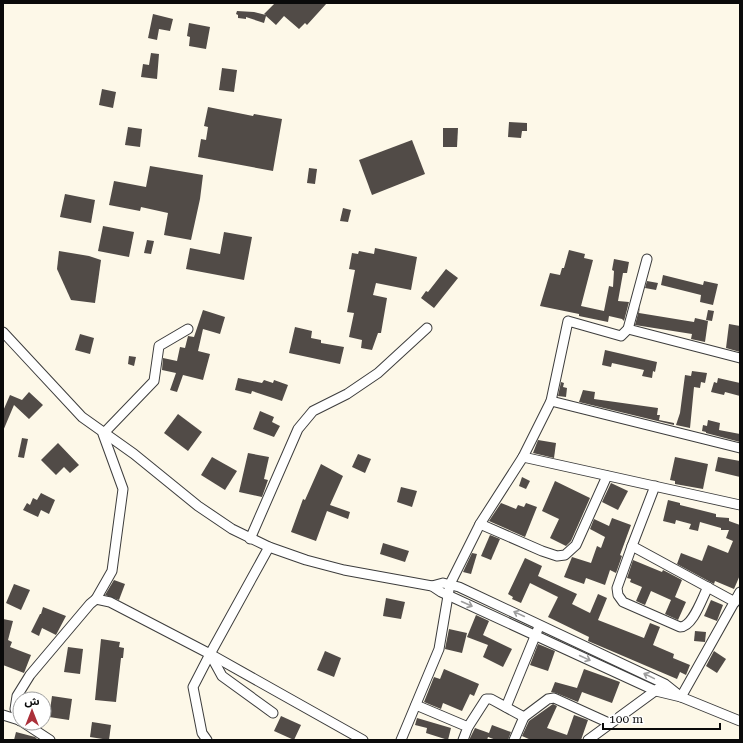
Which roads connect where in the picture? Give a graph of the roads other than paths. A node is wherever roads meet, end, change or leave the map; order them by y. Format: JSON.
{"nodes":[{"id":1,"x":647,"y":259,"type":"dead end"},
{"id":2,"x":427,"y":328,"type":"dead end"},
{"id":3,"x":628,"y":329,"type":"junction"},
{"id":4,"x":188,"y":330,"type":"dead end"},
{"id":5,"x":3,"y":332,"type":"edge"},
{"id":6,"x":740,"y":358,"type":"edge"},
{"id":7,"x":551,"y":401,"type":"junction"},
{"id":8,"x":103,"y":434,"type":"junction"},
{"id":9,"x":740,"y":448,"type":"edge"},
{"id":10,"x":523,"y":457,"type":"junction"},
{"id":11,"x":608,"y":476,"type":"junction"},
{"id":12,"x":655,"y":486,"type":"junction"},
{"id":13,"x":740,"y":505,"type":"edge"},
{"id":14,"x":480,"y":524,"type":"junction"},
{"id":15,"x":250,"y":539,"type":"junction"},
{"id":16,"x":632,"y":546,"type":"junction"},
{"id":17,"x":269,"y":547,"type":"junction"},
{"id":18,"x":450,"y":584,"type":"junction"},
{"id":19,"x":432,"y":586,"type":"junction"},
{"id":20,"x":708,"y":587,"type":"junction"},
{"id":21,"x":740,"y":592,"type":"edge"},
{"id":22,"x":446,"y":595,"type":"junction"},
{"id":23,"x":96,"y":599,"type":"junction"},
{"id":24,"x":735,"y":602,"type":"junction"},
{"id":25,"x":540,"y":624,"type":"junction"},
{"id":26,"x":535,"y":634,"type":"junction"},
{"id":27,"x":210,"y":654,"type":"junction"},
{"id":28,"x":665,"y":684,"type":"junction"},
{"id":29,"x":20,"y":691,"type":"edge"},
{"id":30,"x":656,"y":691,"type":"junction"},
{"id":31,"x":681,"y":697,"type":"junction"},
{"id":32,"x":416,"y":705,"type":"junction"},
{"id":33,"x":506,"y":708,"type":"junction"},
{"id":34,"x":273,"y":713,"type":"dead end"},
{"id":35,"x":524,"y":717,"type":"junction"},
{"id":36,"x":740,"y":721,"type":"edge"},
{"id":37,"x":609,"y":723,"type":"junction"},
{"id":38,"x":468,"y":727,"type":"junction"},
{"id":39,"x":36,"y":731,"type":"edge"},
{"id":40,"x":50,"y":740,"type":"edge"},
{"id":41,"x":207,"y":740,"type":"edge"},
{"id":42,"x":363,"y":740,"type":"edge"},
{"id":43,"x":401,"y":740,"type":"edge"},
{"id":44,"x":463,"y":740,"type":"edge"},
{"id":45,"x":514,"y":740,"type":"edge"},
{"id":46,"x":588,"y":740,"type":"edge"}],
"edges":[{"from":1,"to":3,"type":"street"},
{"from":2,"to":15,"type":"street"},
{"from":3,"to":6,"type":"street"},
{"from":3,"to":7,"type":"street"},
{"from":4,"to":8,"type":"street"},
{"from":5,"to":8,"type":"street"},
{"from":7,"to":9,"type":"street"},
{"from":7,"to":10,"type":"street"},
{"from":8,"to":15,"type":"street"},
{"from":8,"to":23,"type":"street"},
{"from":10,"to":11,"type":"street"},
{"from":10,"to":14,"type":"street"},
{"from":11,"to":12,"type":"street"},
{"from":11,"to":14,"type":"street"},
{"from":12,"to":13,"type":"street"},
{"from":12,"to":16,"type":"street"},
{"from":14,"to":18,"type":"street"},
{"from":15,"to":17,"type":"street"},
{"from":16,"to":20,"type":"street"},
{"from":16,"to":20,"type":"street"},
{"from":17,"to":19,"type":"street"},
{"from":17,"to":27,"type":"street"},
{"from":18,"to":19,"type":"street"},
{"from":18,"to":22,"type":"street"},
{"from":25,"to":18,"type":"street","one_way":true},
{"from":19,"to":22,"type":"street"},
{"from":20,"to":24,"type":"street"},
{"from":21,"to":24,"type":"street"},
{"from":22,"to":26,"type":"street","one_way":true},
{"from":22,"to":32,"type":"street"},
{"from":23,"to":27,"type":"street"},
{"from":23,"to":29,"type":"street"},
{"from":24,"to":31,"type":"street"},
{"from":25,"to":26,"type":"street"},
{"from":28,"to":25,"type":"street","one_way":true},
{"from":26,"to":30,"type":"street","one_way":true},
{"from":26,"to":33,"type":"street"},
{"from":27,"to":34,"type":"street"},
{"from":27,"to":41,"type":"street"},
{"from":27,"to":42,"type":"street"},
{"from":28,"to":30,"type":"street"},
{"from":28,"to":31,"type":"street"},
{"from":30,"to":31,"type":"street"},
{"from":30,"to":37,"type":"street"},
{"from":31,"to":36,"type":"street"},
{"from":32,"to":38,"type":"street"},
{"from":32,"to":43,"type":"street"},
{"from":33,"to":35,"type":"street"},
{"from":33,"to":38,"type":"street"},
{"from":35,"to":37,"type":"street"},
{"from":35,"to":45,"type":"street"},
{"from":37,"to":46,"type":"street"},
{"from":38,"to":44,"type":"street"},
{"from":39,"to":40,"type":"street"}]}
